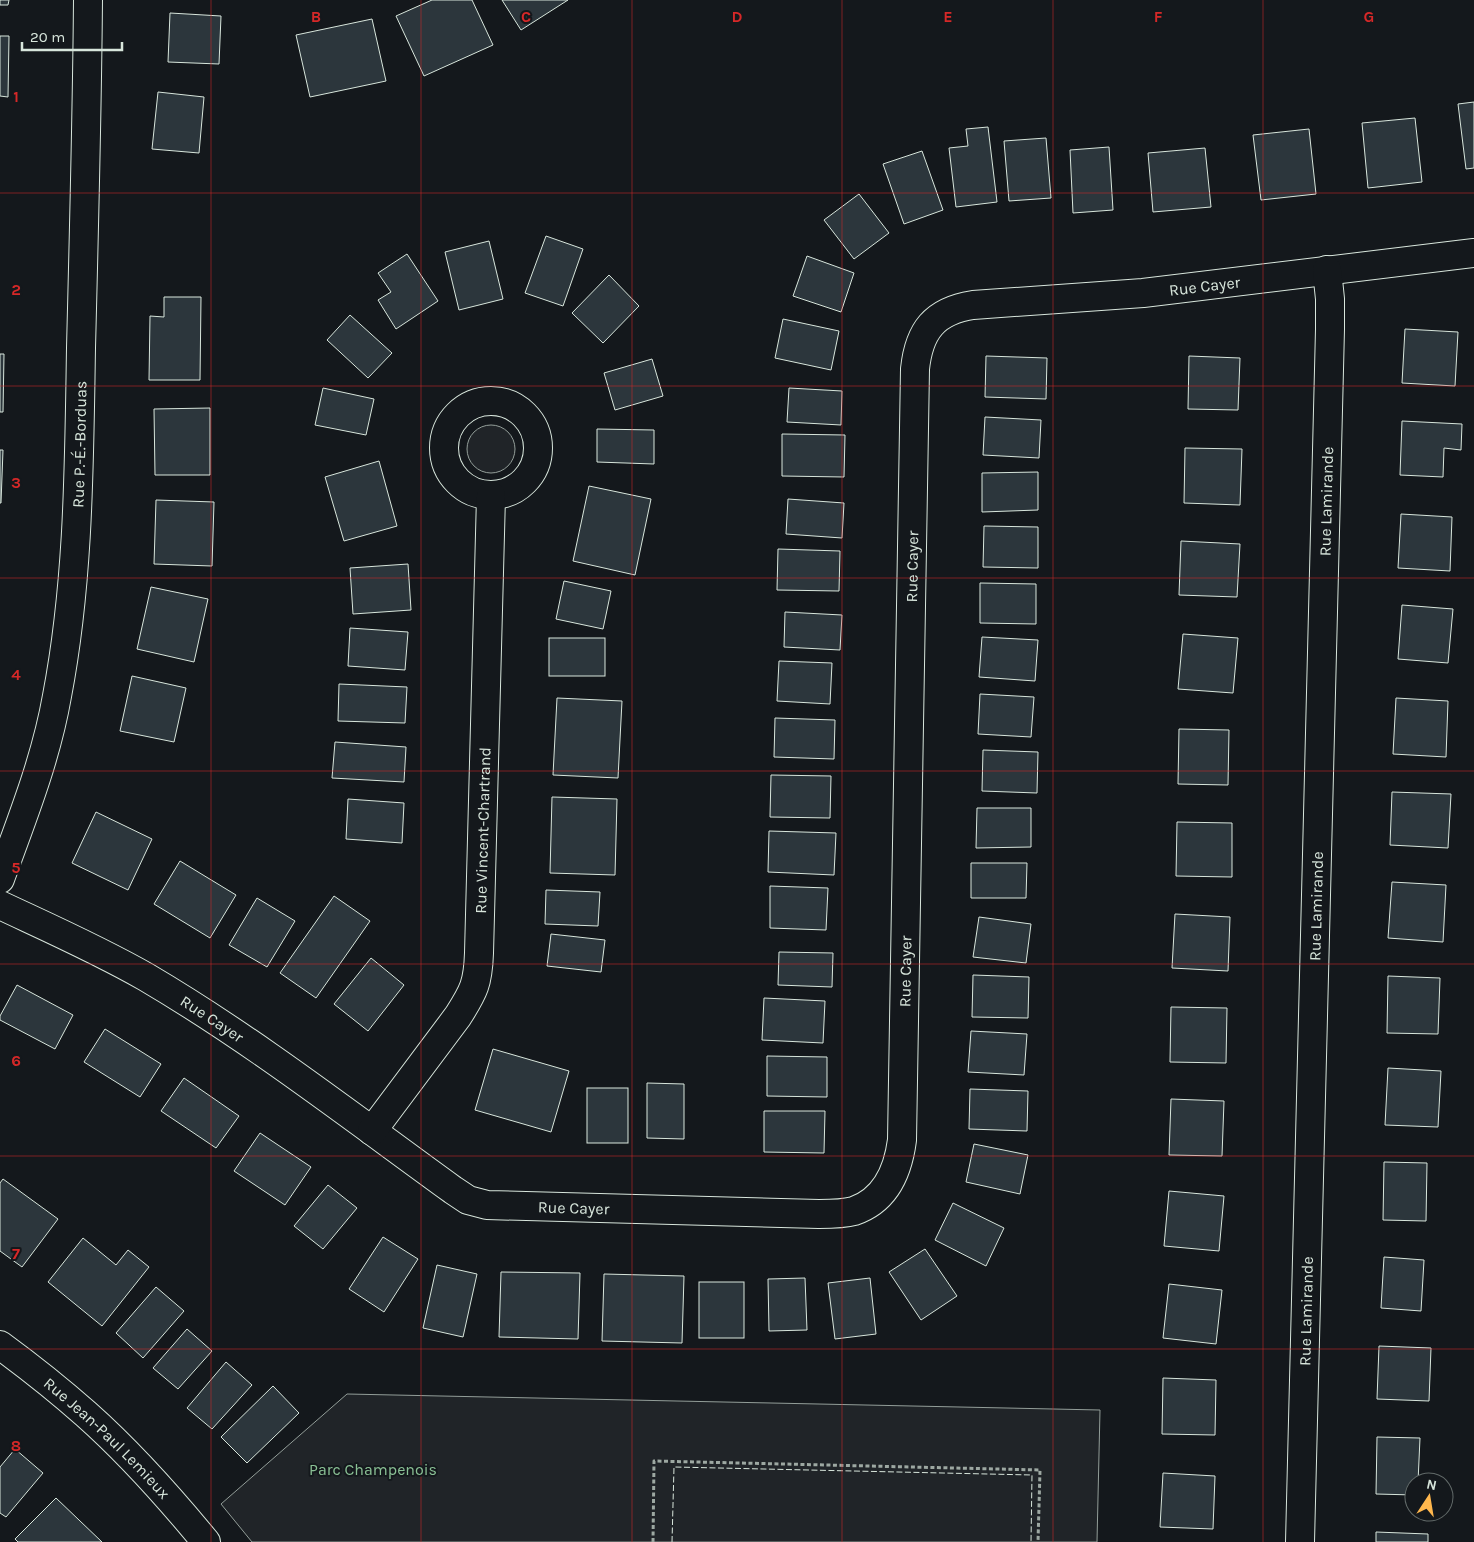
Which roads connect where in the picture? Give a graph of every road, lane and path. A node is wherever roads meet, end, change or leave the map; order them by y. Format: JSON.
{"nodes":[{"id":1,"x":88,"y":0,"type":"edge"},
{"id":2,"x":1474,"y":253,"type":"edge"},
{"id":3,"x":1326,"y":270,"type":"junction"},
{"id":4,"x":491,"y":496,"type":"dead end"},
{"id":5,"x":0,"y":878,"type":"edge"},
{"id":6,"x":0,"y":905,"type":"edge"},
{"id":7,"x":372,"y":1131,"type":"junction"},
{"id":8,"x":0,"y":1345,"type":"edge"},
{"id":9,"x":206,"y":1542,"type":"edge"},
{"id":10,"x":653,"y":1542,"type":"edge"},
{"id":11,"x":1038,"y":1542,"type":"edge"},
{"id":12,"x":1300,"y":1542,"type":"edge"}],
"edges":[{"from":1,"to":5,"type":"street","name":"Rue P.-É.-Borduas"},
{"from":2,"to":3,"type":"street","name":"Rue Cayer"},
{"from":3,"to":7,"type":"street","name":"Rue Cayer"},
{"from":3,"to":12,"type":"street","name":"Rue Lamirande"},
{"from":4,"to":7,"type":"street","name":"Rue Vincent-Chartrand"},
{"from":6,"to":7,"type":"street","name":"Rue Cayer"},
{"from":8,"to":9,"type":"street","name":"Rue Jean-Paul Lemieux"},
{"from":10,"to":11,"type":"path"}]}
